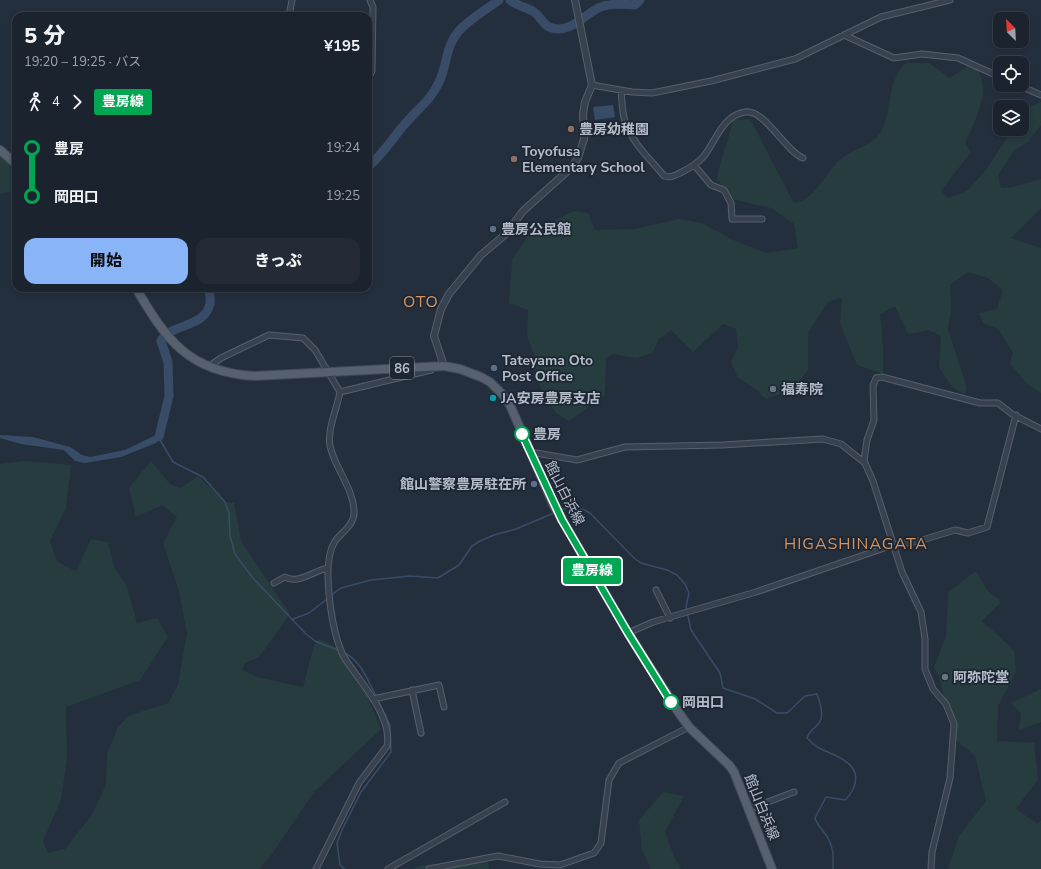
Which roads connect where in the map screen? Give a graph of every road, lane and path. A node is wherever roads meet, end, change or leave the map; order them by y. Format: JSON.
{"nodes":[{"id":1,"x":292,"y":0,"type":"edge"},
{"id":2,"x":370,"y":0,"type":"edge"},
{"id":3,"x":575,"y":0,"type":"edge"},
{"id":4,"x":950,"y":0,"type":"edge"},
{"id":5,"x":290,"y":12,"type":"edge"},
{"id":6,"x":844,"y":35,"type":"junction"},
{"id":7,"x":372,"y":70,"type":"edge"},
{"id":8,"x":993,"y":73,"type":"edge"},
{"id":9,"x":592,"y":85,"type":"junction"},
{"id":10,"x":621,"y":90,"type":"junction"},
{"id":11,"x":1029,"y":90,"type":"edge"},
{"id":12,"x":1041,"y":95,"type":"edge"},
{"id":13,"x":0,"y":150,"type":"edge"},
{"id":14,"x":803,"y":158,"type":"dead end"},
{"id":15,"x":12,"y":160,"type":"edge"},
{"id":16,"x":694,"y":165,"type":"junction"},
{"id":17,"x":762,"y":220,"type":"dead end"},
{"id":18,"x":138,"y":292,"type":"edge"},
{"id":19,"x":444,"y":366,"type":"junction"},
{"id":20,"x":208,"y":367,"type":"junction"},
{"id":21,"x":328,"y":372,"type":"junction"},
{"id":22,"x":340,"y":392,"type":"junction"},
{"id":23,"x":1016,"y":415,"type":"junction"},
{"id":24,"x":1041,"y":429,"type":"edge"},
{"id":25,"x":530,"y":452,"type":"junction"},
{"id":26,"x":865,"y":463,"type":"junction"},
{"id":27,"x":894,"y":545,"type":"junction"},
{"id":28,"x":328,"y":568,"type":"junction"},
{"id":29,"x":274,"y":583,"type":"dead end"},
{"id":30,"x":656,"y":590,"type":"dead end"},
{"id":31,"x":670,"y":618,"type":"junction"},
{"id":32,"x":628,"y":633,"type":"junction"},
{"id":33,"x":412,"y":690,"type":"junction"},
{"id":34,"x":374,"y":699,"type":"junction"},
{"id":35,"x":444,"y":707,"type":"dead end"},
{"id":36,"x":689,"y":727,"type":"junction"},
{"id":37,"x":421,"y":734,"type":"dead end"},
{"id":38,"x":794,"y":792,"type":"dead end"},
{"id":39,"x":505,"y":802,"type":"dead end"},
{"id":40,"x":750,"y":809,"type":"junction"},
{"id":41,"x":556,"y":867,"type":"edge"},
{"id":42,"x":316,"y":869,"type":"edge"},
{"id":43,"x":388,"y":869,"type":"edge"},
{"id":44,"x":429,"y":869,"type":"edge"},
{"id":45,"x":772,"y":869,"type":"edge"},
{"id":46,"x":931,"y":869,"type":"edge"}],
"edges":[{"from":1,"to":5,"type":"street"},
{"from":2,"to":7,"type":"street"},
{"from":3,"to":9,"type":"street"},
{"from":4,"to":6,"type":"street"},
{"from":6,"to":8,"type":"street"},
{"from":6,"to":10,"type":"street"},
{"from":9,"to":10,"type":"street"},
{"from":9,"to":19,"type":"street"},
{"from":10,"to":16,"type":"street"},
{"from":11,"to":12,"type":"street"},
{"from":13,"to":15,"type":"main road"},
{"from":14,"to":16,"type":"street"},
{"from":16,"to":17,"type":"street"},
{"from":18,"to":20,"type":"main road","name":"館山白浜線","number":"86"},
{"from":19,"to":21,"type":"main road","name":"館山白浜線","number":"86"},
{"from":19,"to":22,"type":"street"},
{"from":19,"to":25,"type":"main road","name":"館山白浜線","number":"86"},
{"from":20,"to":21,"type":"main road","name":"館山白浜線","number":"86"},
{"from":20,"to":21,"type":"street"},
{"from":21,"to":22,"type":"street"},
{"from":22,"to":28,"type":"street"},
{"from":23,"to":24,"type":"street"},
{"from":23,"to":26,"type":"street"},
{"from":23,"to":27,"type":"street"},
{"from":25,"to":26,"type":"street"},
{"from":25,"to":32,"type":"main road","name":"館山白浜線","number":"86"},
{"from":26,"to":27,"type":"street"},
{"from":27,"to":31,"type":"street"},
{"from":27,"to":46,"type":"street"},
{"from":28,"to":29,"type":"street"},
{"from":28,"to":34,"type":"street"},
{"from":30,"to":31,"type":"street"},
{"from":31,"to":32,"type":"street"},
{"from":32,"to":36,"type":"main road","name":"館山白浜線","number":"86"},
{"from":33,"to":34,"type":"street"},
{"from":33,"to":35,"type":"street"},
{"from":33,"to":37,"type":"street"},
{"from":34,"to":42,"type":"street"},
{"from":36,"to":40,"type":"main road","name":"館山白浜線","number":"86"},
{"from":36,"to":41,"type":"street"},
{"from":38,"to":40,"type":"street"},
{"from":39,"to":43,"type":"street"},
{"from":40,"to":45,"type":"main road","name":"館山白浜線","number":"86"},
{"from":41,"to":44,"type":"street"}]}
